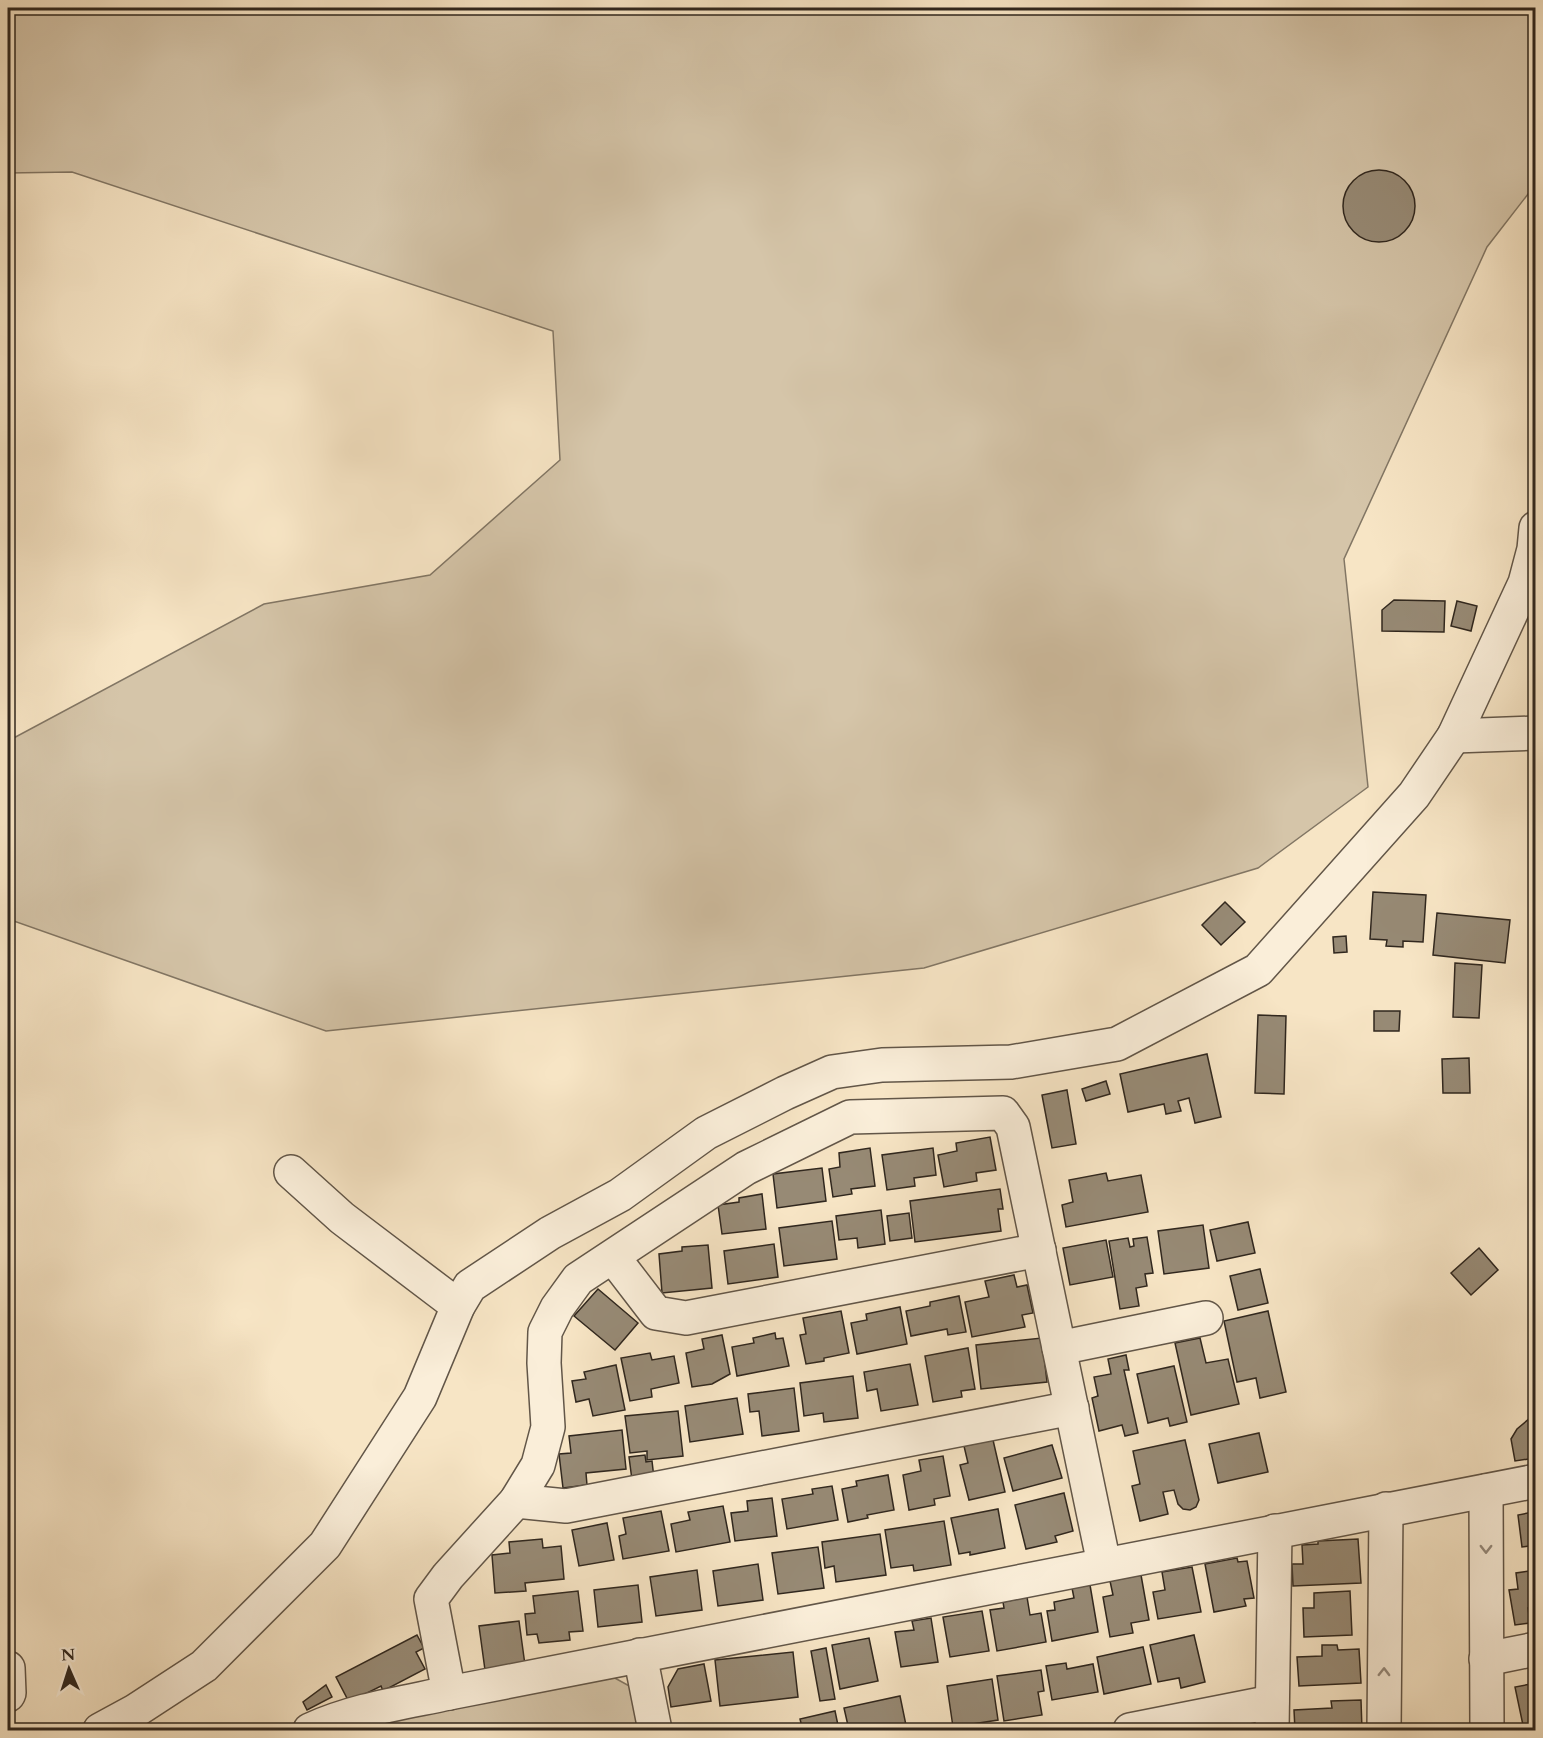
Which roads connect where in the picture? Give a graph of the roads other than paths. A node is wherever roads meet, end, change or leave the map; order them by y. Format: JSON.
{"nodes":[{"id":1,"x":1536,"y":528,"type":"edge"},
{"id":2,"x":1536,"y":733,"type":"edge"},
{"id":3,"x":1454,"y":736,"type":"junction"},
{"id":4,"x":291,"y":1172,"type":"dead end"},
{"id":5,"x":1039,"y":1250,"type":"junction"},
{"id":6,"x":613,"y":1257,"type":"junction"},
{"id":7,"x":458,"y":1306,"type":"junction"},
{"id":8,"x":1206,"y":1318,"type":"dead end"},
{"id":9,"x":1059,"y":1348,"type":"junction"},
{"id":10,"x":1072,"y":1408,"type":"junction"},
{"id":11,"x":1536,"y":1481,"type":"edge"},
{"id":12,"x":1486,"y":1491,"type":"junction"},
{"id":13,"x":516,"y":1501,"type":"junction"},
{"id":14,"x":1386,"y":1509,"type":"junction"},
{"id":15,"x":1275,"y":1531,"type":"junction"},
{"id":16,"x":1104,"y":1564,"type":"junction"},
{"id":17,"x":1536,"y":1650,"type":"edge"},
{"id":18,"x":640,"y":1655,"type":"junction"},
{"id":19,"x":1486,"y":1659,"type":"junction"},
{"id":20,"x":8,"y":1668,"type":"edge"},
{"id":21,"x":449,"y":1693,"type":"junction"},
{"id":22,"x":8,"y":1695,"type":"edge"},
{"id":23,"x":1272,"y":1716,"type":"edge"},
{"id":24,"x":100,"y":1731,"type":"edge"},
{"id":25,"x":310,"y":1731,"type":"edge"},
{"id":26,"x":655,"y":1731,"type":"edge"},
{"id":27,"x":1130,"y":1731,"type":"edge"},
{"id":28,"x":1384,"y":1731,"type":"edge"},
{"id":29,"x":1486,"y":1731,"type":"edge"}],
"edges":[{"from":1,"to":3,"type":"street"},
{"from":2,"to":3,"type":"street"},
{"from":3,"to":7,"type":"street"},
{"from":4,"to":7,"type":"street"},
{"from":5,"to":6,"type":"street"},
{"from":5,"to":6,"type":"street"},
{"from":5,"to":9,"type":"street"},
{"from":6,"to":13,"type":"street"},
{"from":7,"to":24,"type":"street"},
{"from":8,"to":9,"type":"street"},
{"from":9,"to":10,"type":"street"},
{"from":10,"to":13,"type":"street"},
{"from":10,"to":16,"type":"street"},
{"from":11,"to":12,"type":"street"},
{"from":12,"to":14,"type":"street"},
{"from":12,"to":19,"type":"street","one_way":true},
{"from":13,"to":21,"type":"street"},
{"from":14,"to":15,"type":"street"},
{"from":28,"to":14,"type":"street","one_way":true},
{"from":15,"to":16,"type":"street"},
{"from":15,"to":23,"type":"street"},
{"from":16,"to":18,"type":"street"},
{"from":17,"to":19,"type":"street"},
{"from":18,"to":21,"type":"street"},
{"from":18,"to":26,"type":"street"},
{"from":19,"to":29,"type":"street"},
{"from":20,"to":22,"type":"street"},
{"from":21,"to":25,"type":"street"},
{"from":23,"to":27,"type":"street"}]}
